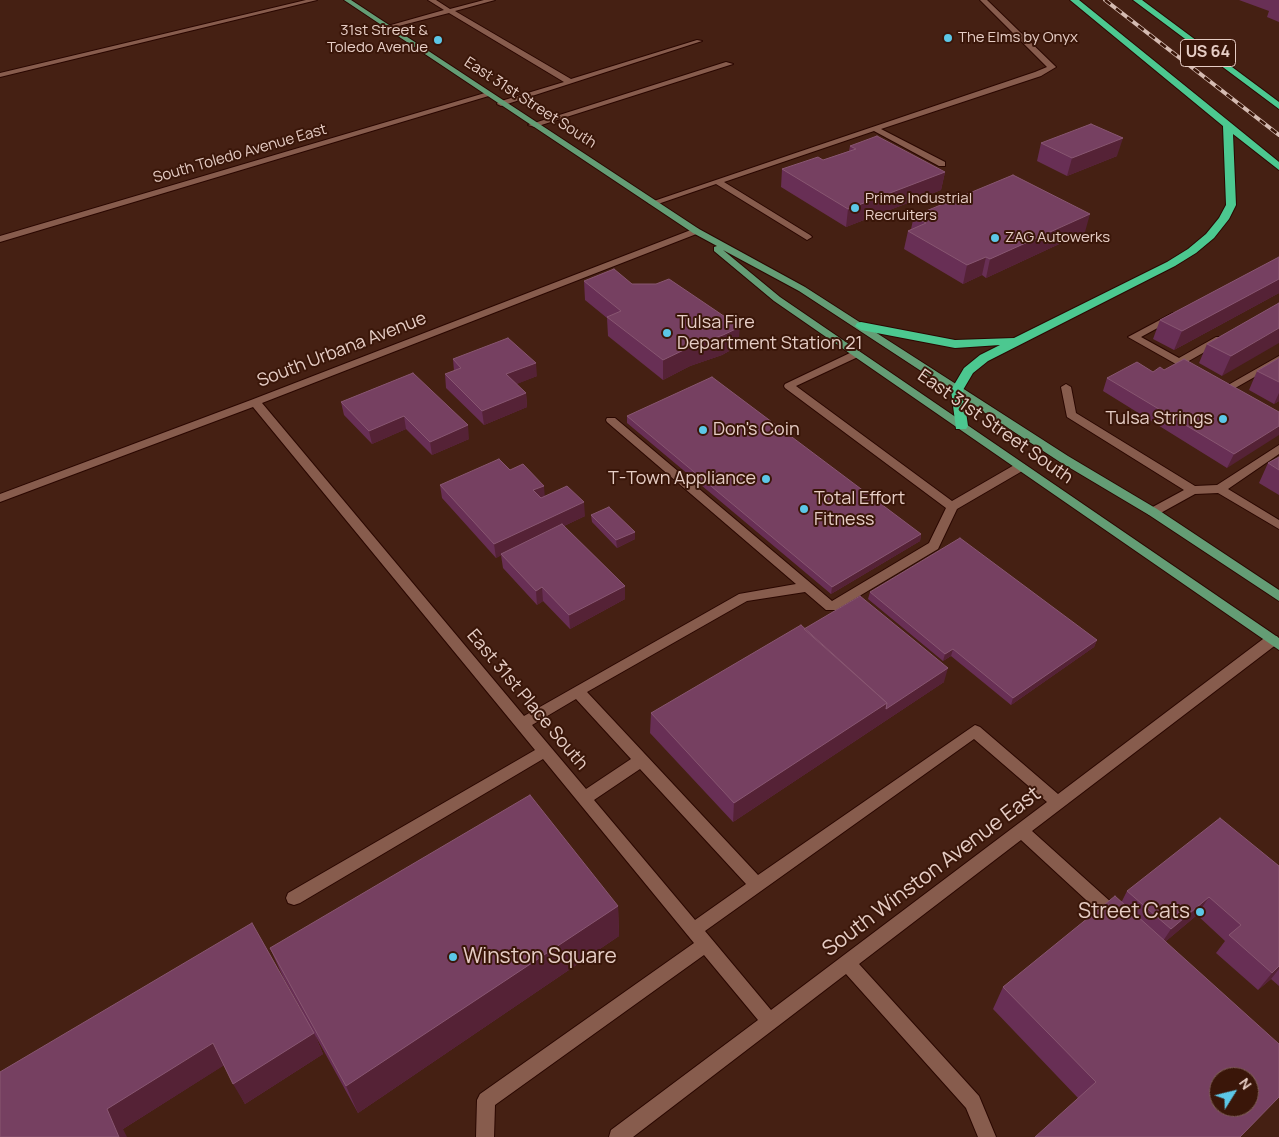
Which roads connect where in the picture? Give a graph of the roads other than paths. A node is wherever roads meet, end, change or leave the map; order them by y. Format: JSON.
{"nodes":[{"id":1,"x":314,"y":0,"type":"edge"},
{"id":2,"x":346,"y":0,"type":"edge"},
{"id":3,"x":432,"y":0,"type":"edge"},
{"id":4,"x":492,"y":0,"type":"edge"},
{"id":5,"x":983,"y":0,"type":"edge"},
{"id":6,"x":1074,"y":0,"type":"edge"},
{"id":7,"x":1137,"y":0,"type":"edge"},
{"id":8,"x":450,"y":11,"type":"junction"},
{"id":9,"x":387,"y":27,"type":"junction"},
{"id":10,"x":700,"y":41,"type":"dead end"},
{"id":11,"x":729,"y":64,"type":"dead end"},
{"id":12,"x":0,"y":75,"type":"edge"},
{"id":13,"x":570,"y":82,"type":"junction"},
{"id":14,"x":488,"y":95,"type":"junction"},
{"id":15,"x":501,"y":104,"type":"junction"},
{"id":16,"x":1279,"y":106,"type":"edge"},
{"id":17,"x":532,"y":124,"type":"junction"},
{"id":18,"x":1228,"y":125,"type":"junction"},
{"id":19,"x":875,"y":129,"type":"junction"},
{"id":20,"x":942,"y":164,"type":"dead end"},
{"id":21,"x":1279,"y":167,"type":"edge"},
{"id":22,"x":717,"y":181,"type":"junction"},
{"id":23,"x":652,"y":203,"type":"junction"},
{"id":24,"x":696,"y":231,"type":"junction"},
{"id":25,"x":807,"y":237,"type":"dead end"},
{"id":26,"x":0,"y":239,"type":"edge"},
{"id":27,"x":1186,"y":309,"type":"edge"},
{"id":28,"x":861,"y":326,"type":"junction"},
{"id":29,"x":1229,"y":334,"type":"edge"},
{"id":30,"x":1016,"y":341,"type":"junction"},
{"id":31,"x":856,"y":354,"type":"junction"},
{"id":32,"x":1279,"y":359,"type":"edge"},
{"id":33,"x":1179,"y":362,"type":"junction"},
{"id":34,"x":1203,"y":376,"type":"edge"},
{"id":35,"x":1066,"y":387,"type":"dead end"},
{"id":36,"x":1227,"y":389,"type":"edge"},
{"id":37,"x":957,"y":390,"type":"junction"},
{"id":38,"x":255,"y":402,"type":"junction"},
{"id":39,"x":611,"y":420,"type":"dead end"},
{"id":40,"x":961,"y":426,"type":"junction"},
{"id":41,"x":1279,"y":449,"type":"edge"},
{"id":42,"x":1020,"y":467,"type":"junction"},
{"id":43,"x":1220,"y":489,"type":"junction"},
{"id":44,"x":1193,"y":490,"type":"junction"},
{"id":45,"x":0,"y":498,"type":"edge"},
{"id":46,"x":952,"y":507,"type":"junction"},
{"id":47,"x":1152,"y":512,"type":"junction"},
{"id":48,"x":1279,"y":525,"type":"edge"},
{"id":49,"x":807,"y":587,"type":"junction"},
{"id":50,"x":1279,"y":596,"type":"edge"},
{"id":51,"x":1275,"y":642,"type":"edge"},
{"id":52,"x":577,"y":691,"type":"junction"},
{"id":53,"x":522,"y":724,"type":"junction"},
{"id":54,"x":545,"y":751,"type":"junction"},
{"id":55,"x":642,"y":760,"type":"junction"},
{"id":56,"x":584,"y":798,"type":"junction"},
{"id":57,"x":1058,"y":803,"type":"junction"},
{"id":58,"x":1021,"y":830,"type":"junction"},
{"id":59,"x":757,"y":885,"type":"junction"},
{"id":60,"x":294,"y":898,"type":"dead end"},
{"id":61,"x":1132,"y":931,"type":"edge"},
{"id":62,"x":699,"y":937,"type":"junction"},
{"id":63,"x":847,"y":963,"type":"junction"},
{"id":64,"x":770,"y":1022,"type":"junction"},
{"id":65,"x":485,"y":1137,"type":"edge"},
{"id":66,"x":618,"y":1137,"type":"edge"},
{"id":67,"x":987,"y":1137,"type":"edge"}],
"edges":[{"from":1,"to":12,"type":"street"},
{"from":2,"to":9,"type":"main road","name":"East 31st Street South"},
{"from":3,"to":8,"type":"street"},
{"from":4,"to":8,"type":"street"},
{"from":5,"to":19,"type":"street"},
{"from":6,"to":18,"type":"highway","number":"US 64"},
{"from":7,"to":16,"type":"highway","number":"US 64"},
{"from":8,"to":9,"type":"street"},
{"from":8,"to":13,"type":"street"},
{"from":9,"to":14,"type":"main road","name":"East 31st Street South"},
{"from":10,"to":13,"type":"street"},
{"from":11,"to":17,"type":"street"},
{"from":13,"to":15,"type":"street"},
{"from":14,"to":15,"type":"main road","name":"East 31st Street South"},
{"from":14,"to":26,"type":"street","name":"South Toledo Avenue East"},
{"from":15,"to":17,"type":"main road","name":"East 31st Street South"},
{"from":17,"to":23,"type":"main road","name":"East 31st Street South"},
{"from":18,"to":21,"type":"highway","number":"US 64"},
{"from":18,"to":30,"type":"highway"},
{"from":19,"to":20,"type":"street"},
{"from":19,"to":22,"type":"street"},
{"from":22,"to":23,"type":"street"},
{"from":22,"to":25,"type":"street"},
{"from":23,"to":24,"type":"main road","name":"East 31st Street South"},
{"from":24,"to":28,"type":"main road","name":"East 31st Street South"},
{"from":24,"to":31,"type":"main road","name":"East 31st Street South"},
{"from":24,"to":38,"type":"street","name":"South Urbana Avenue"},
{"from":27,"to":33,"type":"street"},
{"from":28,"to":30,"type":"highway"},
{"from":28,"to":37,"type":"main road","name":"East 31st Street South"},
{"from":29,"to":33,"type":"street"},
{"from":30,"to":37,"type":"highway"},
{"from":31,"to":40,"type":"main road","name":"East 31st Street South"},
{"from":31,"to":46,"type":"street"},
{"from":32,"to":36,"type":"street"},
{"from":33,"to":34,"type":"street"},
{"from":35,"to":44,"type":"street"},
{"from":37,"to":40,"type":"highway"},
{"from":37,"to":47,"type":"main road","name":"East 31st Street South"},
{"from":38,"to":45,"type":"street","name":"South Urbana Avenue"},
{"from":38,"to":53,"type":"street","name":"East 31st Place South"},
{"from":39,"to":49,"type":"street"},
{"from":40,"to":42,"type":"main road","name":"East 31st Street South"},
{"from":41,"to":43,"type":"street"},
{"from":42,"to":46,"type":"street"},
{"from":42,"to":51,"type":"main road","name":"East 31st Street South"},
{"from":43,"to":44,"type":"street"},
{"from":43,"to":48,"type":"street"},
{"from":44,"to":47,"type":"street"},
{"from":46,"to":49,"type":"street"},
{"from":47,"to":50,"type":"main road","name":"East 31st Street South"},
{"from":49,"to":52,"type":"street"},
{"from":51,"to":57,"type":"street","name":"South Winston Avenue East"},
{"from":52,"to":53,"type":"street"},
{"from":52,"to":55,"type":"street"},
{"from":53,"to":54,"type":"street","name":"East 31st Place South"},
{"from":54,"to":56,"type":"street","name":"East 31st Place South"},
{"from":54,"to":60,"type":"street"},
{"from":55,"to":56,"type":"street"},
{"from":55,"to":59,"type":"street"},
{"from":56,"to":62,"type":"street","name":"East 31st Place South"},
{"from":57,"to":58,"type":"street","name":"South Winston Avenue East"},
{"from":57,"to":59,"type":"street"},
{"from":58,"to":61,"type":"street"},
{"from":58,"to":63,"type":"street","name":"South Winston Avenue East"},
{"from":59,"to":62,"type":"street"},
{"from":62,"to":64,"type":"street","name":"East 31st Place South"},
{"from":62,"to":65,"type":"street"},
{"from":63,"to":64,"type":"street","name":"South Winston Avenue East"},
{"from":63,"to":67,"type":"street"},
{"from":64,"to":66,"type":"street","name":"South Winston Avenue East"}]}
